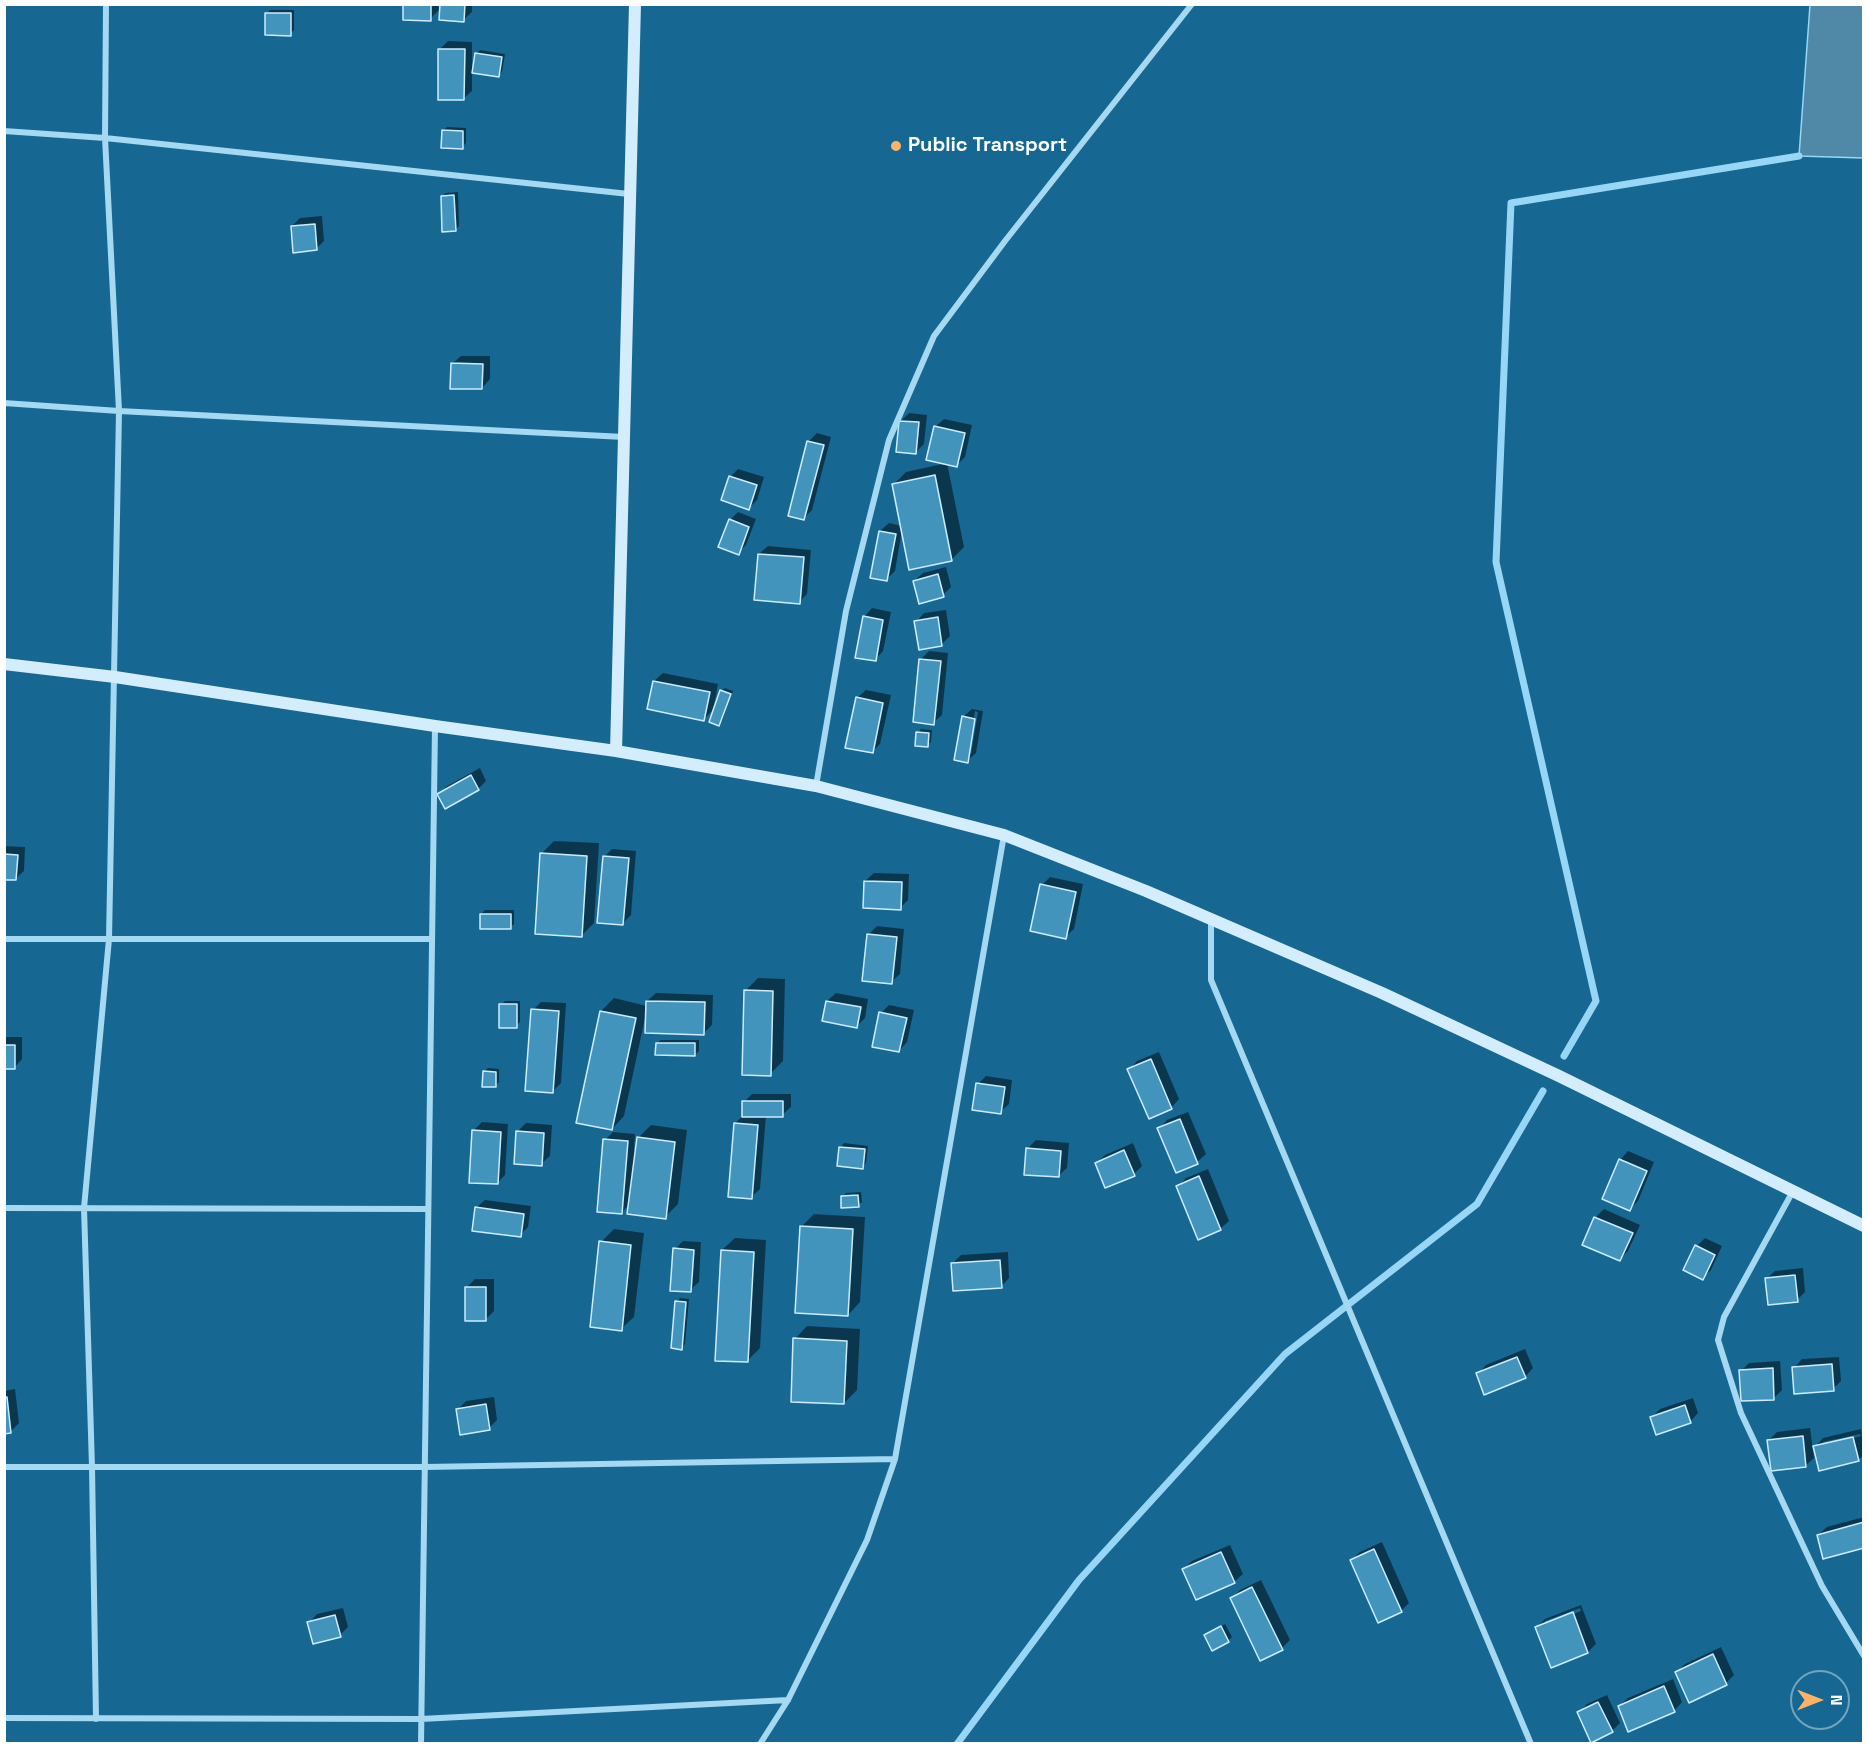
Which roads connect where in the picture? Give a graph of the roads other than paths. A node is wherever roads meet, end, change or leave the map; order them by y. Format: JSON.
{"nodes":[{"id":1,"x":106,"y":4,"type":"edge"},
{"id":2,"x":635,"y":4,"type":"edge"},
{"id":3,"x":1192,"y":4,"type":"edge"},
{"id":4,"x":4,"y":131,"type":"edge"},
{"id":5,"x":105,"y":138,"type":"junction"},
{"id":6,"x":629,"y":194,"type":"junction"},
{"id":7,"x":4,"y":403,"type":"edge"},
{"id":8,"x":119,"y":411,"type":"junction"},
{"id":9,"x":624,"y":437,"type":"junction"},
{"id":10,"x":4,"y":664,"type":"edge"},
{"id":11,"x":115,"y":677,"type":"junction"},
{"id":12,"x":435,"y":726,"type":"junction"},
{"id":13,"x":616,"y":751,"type":"junction"},
{"id":14,"x":816,"y":786,"type":"junction"},
{"id":15,"x":1004,"y":835,"type":"junction"},
{"id":16,"x":1211,"y":919,"type":"junction"},
{"id":17,"x":4,"y":939,"type":"edge"},
{"id":18,"x":109,"y":939,"type":"junction"},
{"id":19,"x":432,"y":939,"type":"junction"},
{"id":20,"x":1793,"y":1191,"type":"junction"},
{"id":21,"x":4,"y":1208,"type":"edge"},
{"id":22,"x":84,"y":1208,"type":"junction"},
{"id":23,"x":428,"y":1209,"type":"junction"},
{"id":24,"x":1863,"y":1226,"type":"edge"},
{"id":25,"x":895,"y":1459,"type":"junction"},
{"id":26,"x":4,"y":1467,"type":"edge"},
{"id":27,"x":92,"y":1467,"type":"junction"},
{"id":28,"x":424,"y":1467,"type":"junction"},
{"id":29,"x":1863,"y":1656,"type":"edge"},
{"id":30,"x":788,"y":1700,"type":"junction"},
{"id":31,"x":4,"y":1718,"type":"edge"},
{"id":32,"x":96,"y":1719,"type":"junction"},
{"id":33,"x":421,"y":1719,"type":"junction"},
{"id":34,"x":421,"y":1743,"type":"edge"},
{"id":35,"x":760,"y":1743,"type":"edge"},
{"id":36,"x":1531,"y":1743,"type":"edge"}],
"edges":[{"from":1,"to":5,"type":"street"},
{"from":2,"to":6,"type":"main road"},
{"from":3,"to":14,"type":"street"},
{"from":4,"to":5,"type":"street"},
{"from":5,"to":6,"type":"street"},
{"from":5,"to":8,"type":"street"},
{"from":6,"to":9,"type":"main road"},
{"from":7,"to":8,"type":"street"},
{"from":8,"to":9,"type":"street"},
{"from":8,"to":11,"type":"street"},
{"from":9,"to":13,"type":"main road"},
{"from":10,"to":11,"type":"main road"},
{"from":11,"to":12,"type":"main road"},
{"from":11,"to":18,"type":"street"},
{"from":12,"to":13,"type":"main road"},
{"from":12,"to":19,"type":"street"},
{"from":13,"to":14,"type":"main road"},
{"from":14,"to":15,"type":"main road"},
{"from":15,"to":16,"type":"main road"},
{"from":15,"to":25,"type":"street"},
{"from":16,"to":20,"type":"main road"},
{"from":16,"to":36,"type":"street"},
{"from":17,"to":18,"type":"street"},
{"from":18,"to":19,"type":"street"},
{"from":18,"to":22,"type":"street"},
{"from":19,"to":23,"type":"street"},
{"from":20,"to":24,"type":"main road"},
{"from":20,"to":29,"type":"street"},
{"from":21,"to":22,"type":"street"},
{"from":22,"to":23,"type":"street"},
{"from":22,"to":27,"type":"street"},
{"from":23,"to":28,"type":"street"},
{"from":25,"to":28,"type":"street"},
{"from":25,"to":30,"type":"street"},
{"from":26,"to":27,"type":"street"},
{"from":27,"to":28,"type":"street"},
{"from":27,"to":32,"type":"street"},
{"from":28,"to":33,"type":"street"},
{"from":30,"to":33,"type":"street"},
{"from":30,"to":35,"type":"street"},
{"from":31,"to":32,"type":"street"},
{"from":32,"to":33,"type":"street"},
{"from":33,"to":34,"type":"street"}]}
